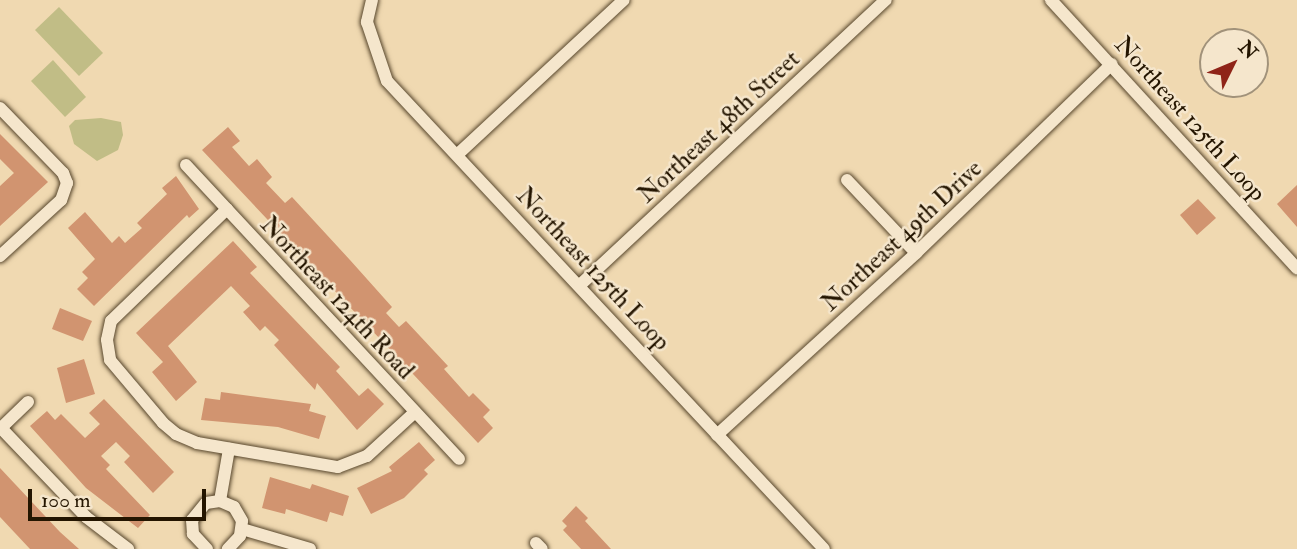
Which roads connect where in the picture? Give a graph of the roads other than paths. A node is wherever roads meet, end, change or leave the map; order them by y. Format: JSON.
{"nodes":[{"id":1,"x":372,"y":0,"type":"edge"},
{"id":2,"x":624,"y":0,"type":"edge"},
{"id":3,"x":886,"y":0,"type":"edge"},
{"id":4,"x":1051,"y":0,"type":"edge"},
{"id":5,"x":1112,"y":64,"type":"junction"},
{"id":6,"x":0,"y":108,"type":"edge"},
{"id":7,"x":458,"y":154,"type":"junction"},
{"id":8,"x":186,"y":165,"type":"dead end"},
{"id":9,"x":847,"y":180,"type":"dead end"},
{"id":10,"x":227,"y":209,"type":"junction"},
{"id":11,"x":916,"y":253,"type":"junction"},
{"id":12,"x":0,"y":256,"type":"edge"},
{"id":13,"x":1297,"y":268,"type":"edge"},
{"id":14,"x":580,"y":285,"type":"junction"},
{"id":15,"x":29,"y":402,"type":"dead end"},
{"id":16,"x":415,"y":412,"type":"junction"},
{"id":17,"x":0,"y":428,"type":"edge"},
{"id":18,"x":717,"y":435,"type":"junction"},
{"id":19,"x":229,"y":449,"type":"junction"},
{"id":20,"x":458,"y":459,"type":"dead end"},
{"id":21,"x":220,"y":500,"type":"junction"},
{"id":22,"x":242,"y":529,"type":"junction"},
{"id":23,"x":203,"y":548,"type":"edge"},
{"id":24,"x":128,"y":549,"type":"edge"},
{"id":25,"x":228,"y":549,"type":"edge"},
{"id":26,"x":310,"y":549,"type":"edge"},
{"id":27,"x":824,"y":549,"type":"edge"}],
"edges":[{"from":1,"to":7,"type":"street","name":"Northeast 125th Loop"},
{"from":2,"to":7,"type":"street"},
{"from":3,"to":14,"type":"street","name":"Northeast 48th Street"},
{"from":4,"to":5,"type":"street","name":"Northeast 125th Loop"},
{"from":5,"to":11,"type":"street","name":"Northeast 49th Drive"},
{"from":5,"to":13,"type":"street","name":"Northeast 125th Loop"},
{"from":6,"to":12,"type":"street"},
{"from":7,"to":14,"type":"street","name":"Northeast 125th Loop"},
{"from":8,"to":10,"type":"street","name":"Northeast 124th Road"},
{"from":9,"to":11,"type":"street"},
{"from":10,"to":16,"type":"street","name":"Northeast 124th Road"},
{"from":10,"to":19,"type":"street"},
{"from":11,"to":18,"type":"street","name":"Northeast 49th Drive"},
{"from":14,"to":18,"type":"street","name":"Northeast 125th Loop"},
{"from":15,"to":17,"type":"street"},
{"from":16,"to":19,"type":"street"},
{"from":16,"to":20,"type":"street","name":"Northeast 124th Road"},
{"from":17,"to":24,"type":"street"},
{"from":18,"to":27,"type":"street","name":"Northeast 125th Loop"},
{"from":19,"to":21,"type":"street"},
{"from":21,"to":22,"type":"street"},
{"from":21,"to":23,"type":"street"},
{"from":22,"to":25,"type":"street"},
{"from":22,"to":26,"type":"street"}]}
